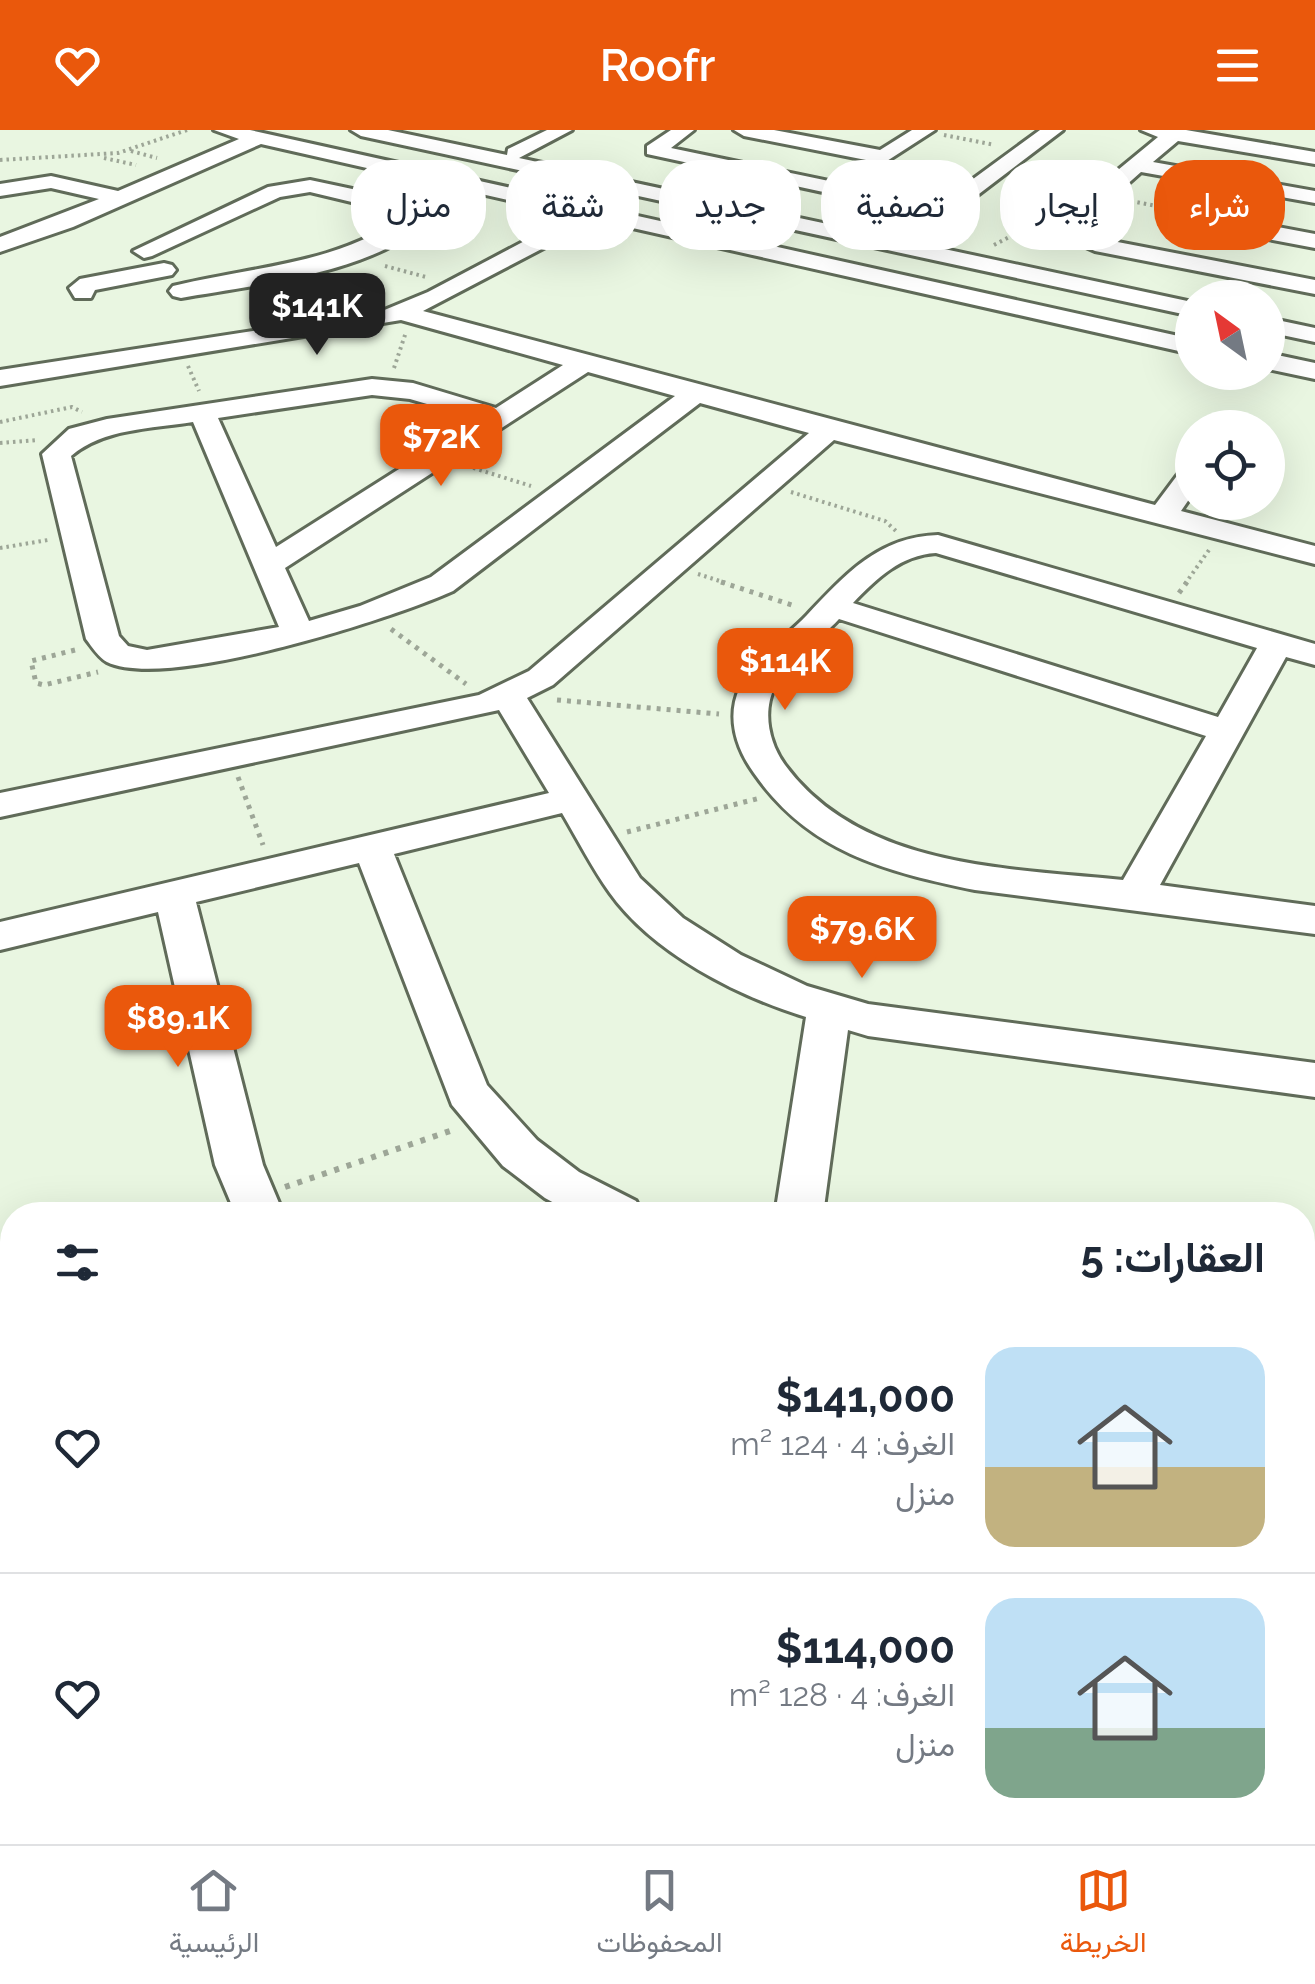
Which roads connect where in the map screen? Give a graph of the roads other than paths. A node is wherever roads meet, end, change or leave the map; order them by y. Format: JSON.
{"nodes":[{"id":1,"x":224,"y":130,"type":"edge"},
{"id":2,"x":361,"y":130,"type":"edge"},
{"id":3,"x":404,"y":130,"type":"edge"},
{"id":4,"x":562,"y":130,"type":"edge"},
{"id":5,"x":684,"y":130,"type":"edge"},
{"id":6,"x":744,"y":130,"type":"edge"},
{"id":7,"x":1053,"y":130,"type":"edge"},
{"id":8,"x":924,"y":131,"type":"edge"},
{"id":9,"x":1163,"y":132,"type":"edge"},
{"id":10,"x":262,"y":134,"type":"edge"},
{"id":11,"x":520,"y":142,"type":"edge"},
{"id":12,"x":441,"y":143,"type":"junction"},
{"id":13,"x":883,"y":158,"type":"junction"},
{"id":14,"x":1315,"y":158,"type":"edge"},
{"id":15,"x":382,"y":160,"type":"edge"},
{"id":16,"x":880,"y":160,"type":"edge"},
{"id":17,"x":33,"y":163,"type":"dead end"},
{"id":18,"x":1137,"y":165,"type":"junction"},
{"id":19,"x":1154,"y":168,"type":"edge"},
{"id":20,"x":659,"y":180,"type":"edge"},
{"id":21,"x":51,"y":182,"type":"junction"},
{"id":22,"x":486,"y":183,"type":"edge"},
{"id":23,"x":980,"y":183,"type":"edge"},
{"id":24,"x":821,"y":186,"type":"edge"},
{"id":25,"x":659,"y":189,"type":"edge"},
{"id":26,"x":0,"y":190,"type":"edge"},
{"id":27,"x":1285,"y":192,"type":"edge"},
{"id":28,"x":1315,"y":197,"type":"edge"},
{"id":29,"x":120,"y":198,"type":"junction"},
{"id":30,"x":801,"y":219,"type":"edge"},
{"id":31,"x":639,"y":221,"type":"edge"},
{"id":32,"x":65,"y":222,"type":"junction"},
{"id":33,"x":1285,"y":235,"type":"edge"},
{"id":34,"x":506,"y":239,"type":"edge"},
{"id":35,"x":1315,"y":241,"type":"edge"},
{"id":36,"x":0,"y":244,"type":"edge"},
{"id":37,"x":513,"y":250,"type":"edge"},
{"id":38,"x":961,"y":250,"type":"edge"},
{"id":39,"x":1181,"y":250,"type":"edge"},
{"id":40,"x":144,"y":251,"type":"junction"},
{"id":41,"x":987,"y":257,"type":"junction"},
{"id":42,"x":1173,"y":259,"type":"junction"},
{"id":43,"x":164,"y":270,"type":"junction"},
{"id":44,"x":881,"y":270,"type":"junction"},
{"id":45,"x":1315,"y":287,"type":"edge"},
{"id":46,"x":182,"y":290,"type":"junction"},
{"id":47,"x":82,"y":293,"type":"dead end"},
{"id":48,"x":1175,"y":293,"type":"edge"},
{"id":49,"x":1175,"y":305,"type":"edge"},
{"id":50,"x":1175,"y":314,"type":"edge"},
{"id":51,"x":406,"y":315,"type":"junction"},
{"id":52,"x":1285,"y":315,"type":"edge"},
{"id":53,"x":1315,"y":321,"type":"edge"},
{"id":54,"x":1154,"y":324,"type":"junction"},
{"id":55,"x":1175,"y":328,"type":"edge"},
{"id":56,"x":1285,"y":329,"type":"edge"},
{"id":57,"x":206,"y":334,"type":"junction"},
{"id":58,"x":1315,"y":335,"type":"edge"},
{"id":59,"x":1175,"y":342,"type":"edge"},
{"id":60,"x":1285,"y":352,"type":"edge"},
{"id":61,"x":1315,"y":358,"type":"edge"},
{"id":62,"x":63,"y":363,"type":"junction"},
{"id":63,"x":583,"y":364,"type":"junction"},
{"id":64,"x":1285,"y":364,"type":"edge"},
{"id":65,"x":0,"y":366,"type":"edge"},
{"id":66,"x":1315,"y":370,"type":"edge"},
{"id":67,"x":0,"y":378,"type":"edge"},
{"id":68,"x":696,"y":394,"type":"junction"},
{"id":69,"x":205,"y":414,"type":"junction"},
{"id":70,"x":499,"y":418,"type":"junction"},
{"id":71,"x":829,"y":430,"type":"junction"},
{"id":72,"x":1175,"y":499,"type":"edge"},
{"id":73,"x":1161,"y":518,"type":"junction"},
{"id":74,"x":1315,"y":555,"type":"edge"},
{"id":75,"x":268,"y":565,"type":"junction"},
{"id":76,"x":829,"y":611,"type":"junction"},
{"id":77,"x":298,"y":634,"type":"junction"},
{"id":78,"x":1276,"y":644,"type":"junction"},
{"id":79,"x":1315,"y":655,"type":"edge"},
{"id":80,"x":499,"y":699,"type":"junction"},
{"id":81,"x":1227,"y":731,"type":"junction"},
{"id":82,"x":572,"y":799,"type":"junction"},
{"id":83,"x":0,"y":805,"type":"edge"},
{"id":84,"x":372,"y":847,"type":"junction"},
{"id":85,"x":174,"y":894,"type":"junction"},
{"id":86,"x":1134,"y":894,"type":"junction"},
{"id":87,"x":1315,"y":920,"type":"edge"},
{"id":88,"x":0,"y":936,"type":"edge"},
{"id":89,"x":829,"y":1008,"type":"junction"},
{"id":90,"x":1315,"y":1080,"type":"edge"},
{"id":91,"x":254,"y":1202,"type":"edge"},
{"id":92,"x":594,"y":1202,"type":"edge"},
{"id":93,"x":801,"y":1202,"type":"edge"}],
"edges":[{"from":1,"to":10,"type":"street"},
{"from":2,"to":12,"type":"street"},
{"from":3,"to":12,"type":"street"},
{"from":4,"to":11,"type":"street"},
{"from":5,"to":24,"type":"street"},
{"from":6,"to":13,"type":"street"},
{"from":7,"to":23,"type":"street"},
{"from":8,"to":13,"type":"street"},
{"from":9,"to":14,"type":"street"},
{"from":9,"to":18,"type":"street"},
{"from":10,"to":15,"type":"street"},
{"from":10,"to":29,"type":"street"},
{"from":11,"to":12,"type":"street"},
{"from":11,"to":20,"type":"street"},
{"from":12,"to":25,"type":"street"},
{"from":13,"to":16,"type":"street"},
{"from":17,"to":21,"type":"street"},
{"from":18,"to":19,"type":"street"},
{"from":18,"to":42,"type":"street"},
{"from":21,"to":26,"type":"street"},
{"from":21,"to":29,"type":"street"},
{"from":22,"to":44,"type":"street"},
{"from":27,"to":28,"type":"street"},
{"from":29,"to":32,"type":"street"},
{"from":30,"to":41,"type":"street"},
{"from":31,"to":44,"type":"street"},
{"from":32,"to":36,"type":"street"},
{"from":32,"to":40,"type":"street"},
{"from":33,"to":35,"type":"street"},
{"from":34,"to":57,"type":"street"},
{"from":37,"to":51,"type":"street"},
{"from":38,"to":41,"type":"street"},
{"from":39,"to":42,"type":"street"},
{"from":40,"to":43,"type":"street"},
{"from":40,"to":46,"type":"street"},
{"from":41,"to":48,"type":"street"},
{"from":41,"to":49,"type":"street"},
{"from":42,"to":45,"type":"street"},
{"from":43,"to":46,"type":"street"},
{"from":43,"to":47,"type":"street"},
{"from":44,"to":54,"type":"street"},
{"from":44,"to":59,"type":"street"},
{"from":46,"to":57,"type":"street"},
{"from":50,"to":54,"type":"street"},
{"from":51,"to":62,"type":"street"},
{"from":51,"to":63,"type":"street"},
{"from":52,"to":53,"type":"street"},
{"from":54,"to":55,"type":"street"},
{"from":56,"to":58,"type":"street"},
{"from":57,"to":62,"type":"street"},
{"from":60,"to":61,"type":"street"},
{"from":62,"to":65,"type":"street"},
{"from":62,"to":67,"type":"street"},
{"from":63,"to":68,"type":"street"},
{"from":63,"to":70,"type":"street"},
{"from":64,"to":66,"type":"street"},
{"from":68,"to":71,"type":"street"},
{"from":68,"to":77,"type":"street"},
{"from":69,"to":70,"type":"street"},
{"from":69,"to":75,"type":"street"},
{"from":69,"to":77,"type":"street"},
{"from":70,"to":75,"type":"street"},
{"from":71,"to":73,"type":"street"},
{"from":71,"to":80,"type":"street"},
{"from":72,"to":73,"type":"street"},
{"from":73,"to":74,"type":"street"},
{"from":75,"to":77,"type":"street"},
{"from":76,"to":78,"type":"street"},
{"from":76,"to":81,"type":"street"},
{"from":76,"to":86,"type":"street"},
{"from":78,"to":79,"type":"street"},
{"from":78,"to":81,"type":"street"},
{"from":80,"to":82,"type":"street"},
{"from":80,"to":83,"type":"street"},
{"from":81,"to":86,"type":"street"},
{"from":82,"to":84,"type":"street"},
{"from":82,"to":89,"type":"street"},
{"from":84,"to":85,"type":"street"},
{"from":84,"to":92,"type":"street"},
{"from":85,"to":88,"type":"street"},
{"from":85,"to":91,"type":"street"},
{"from":86,"to":87,"type":"street"},
{"from":89,"to":90,"type":"street"},
{"from":89,"to":93,"type":"street"}]}
